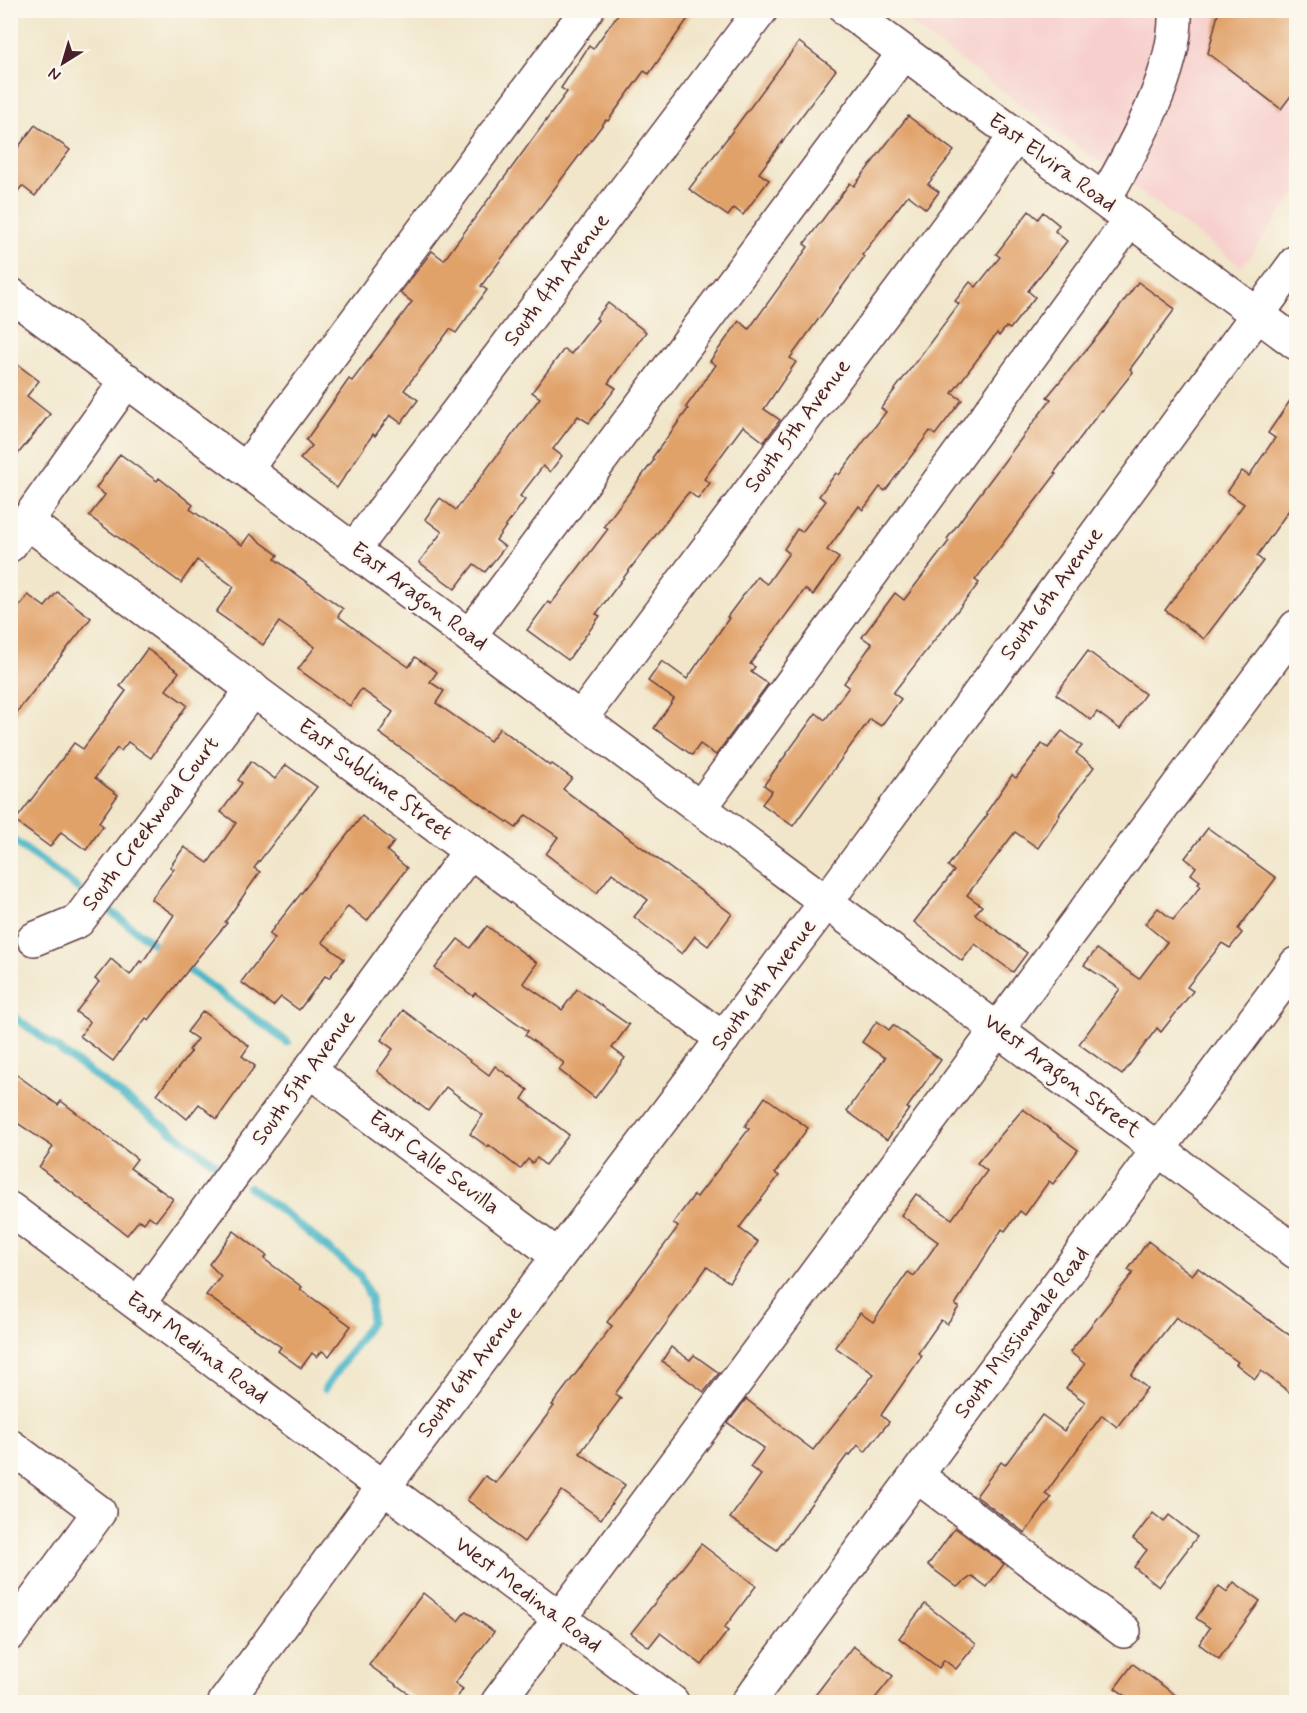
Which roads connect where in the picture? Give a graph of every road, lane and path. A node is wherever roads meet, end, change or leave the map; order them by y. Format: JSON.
{"nodes":[{"id":1,"x":586,"y":10,"type":"edge"},
{"id":2,"x":761,"y":10,"type":"edge"},
{"id":3,"x":847,"y":10,"type":"edge"},
{"id":4,"x":1175,"y":10,"type":"edge"},
{"id":5,"x":904,"y":53,"type":"junction"},
{"id":6,"x":1016,"y":136,"type":"junction"},
{"id":7,"x":1117,"y":210,"type":"junction"},
{"id":8,"x":1296,"y":262,"type":"edge"},
{"id":9,"x":10,"y":294,"type":"edge"},
{"id":10,"x":1258,"y":314,"type":"junction"},
{"id":11,"x":1296,"y":343,"type":"edge"},
{"id":12,"x":127,"y":380,"type":"junction"},
{"id":13,"x":246,"y":469,"type":"junction"},
{"id":14,"x":19,"y":533,"type":"edge"},
{"id":15,"x":354,"y":549,"type":"junction"},
{"id":16,"x":1296,"y":627,"type":"edge"},
{"id":17,"x":470,"y":635,"type":"junction"},
{"id":18,"x":253,"y":689,"type":"junction"},
{"id":19,"x":581,"y":718,"type":"junction"},
{"id":20,"x":700,"y":807,"type":"junction"},
{"id":21,"x":470,"y":851,"type":"junction"},
{"id":22,"x":827,"y":900,"type":"junction"},
{"id":23,"x":34,"y":939,"type":"dead end"},
{"id":24,"x":1296,"y":964,"type":"edge"},
{"id":25,"x":998,"y":1028,"type":"junction"},
{"id":26,"x":723,"y":1039,"type":"junction"},
{"id":27,"x":310,"y":1071,"type":"junction"},
{"id":28,"x":1160,"y":1149,"type":"junction"},
{"id":29,"x":10,"y":1209,"type":"edge"},
{"id":30,"x":1296,"y":1251,"type":"edge"},
{"id":31,"x":558,"y":1256,"type":"junction"},
{"id":32,"x":138,"y":1305,"type":"junction"},
{"id":33,"x":10,"y":1446,"type":"edge"},
{"id":34,"x":917,"y":1476,"type":"junction"},
{"id":35,"x":383,"y":1488,"type":"junction"},
{"id":36,"x":560,"y":1619,"type":"junction"},
{"id":37,"x":1124,"y":1631,"type":"dead end"},
{"id":38,"x":10,"y":1634,"type":"edge"},
{"id":39,"x":225,"y":1702,"type":"edge"},
{"id":40,"x":498,"y":1702,"type":"edge"},
{"id":41,"x":672,"y":1702,"type":"edge"},
{"id":42,"x":748,"y":1702,"type":"edge"}],
"edges":[{"from":1,"to":13,"type":"street"},
{"from":2,"to":15,"type":"street","name":"South 4th Avenue"},
{"from":3,"to":5,"type":"street","name":"East Elvira Road"},
{"from":4,"to":7,"type":"street"},
{"from":5,"to":6,"type":"street","name":"East Elvira Road"},
{"from":5,"to":17,"type":"street"},
{"from":6,"to":7,"type":"street","name":"East Elvira Road"},
{"from":6,"to":19,"type":"street","name":"South 5th Avenue"},
{"from":7,"to":10,"type":"street","name":"East Elvira Road"},
{"from":7,"to":20,"type":"street"},
{"from":8,"to":10,"type":"street","name":"South 6th Avenue"},
{"from":9,"to":12,"type":"street","name":"East Aragon Road"},
{"from":10,"to":11,"type":"street","name":"East Elvira Road"},
{"from":10,"to":22,"type":"street","name":"South 6th Avenue"},
{"from":12,"to":13,"type":"street","name":"East Aragon Road"},
{"from":12,"to":14,"type":"street"},
{"from":13,"to":15,"type":"street","name":"East Aragon Road"},
{"from":14,"to":18,"type":"street","name":"East Sublime Street"},
{"from":15,"to":17,"type":"street","name":"East Aragon Road"},
{"from":16,"to":25,"type":"street"},
{"from":17,"to":19,"type":"street","name":"East Aragon Road"},
{"from":18,"to":21,"type":"street","name":"East Sublime Street"},
{"from":18,"to":23,"type":"street","name":"South Creekwood Court"},
{"from":19,"to":20,"type":"street","name":"East Aragon Road"},
{"from":20,"to":22,"type":"street","name":"East Aragon Road"},
{"from":21,"to":26,"type":"street","name":"East Sublime Street"},
{"from":21,"to":27,"type":"street","name":"South 5th Avenue"},
{"from":22,"to":25,"type":"street","name":"West Aragon Street"},
{"from":22,"to":26,"type":"street","name":"South 6th Avenue"},
{"from":24,"to":28,"type":"street","name":"South Missiondale Road"},
{"from":25,"to":28,"type":"street","name":"West Aragon Street"},
{"from":25,"to":36,"type":"street"},
{"from":26,"to":31,"type":"street","name":"South 6th Avenue"},
{"from":27,"to":31,"type":"street","name":"East Calle Sevilla"},
{"from":27,"to":32,"type":"street","name":"South 5th Avenue"},
{"from":28,"to":30,"type":"street","name":"West Aragon Street"},
{"from":28,"to":34,"type":"street","name":"South Missiondale Road"},
{"from":29,"to":32,"type":"street","name":"East Medina Road"},
{"from":31,"to":35,"type":"street","name":"South 6th Avenue"},
{"from":32,"to":35,"type":"street","name":"East Medina Road"},
{"from":33,"to":38,"type":"street"},
{"from":34,"to":37,"type":"street"},
{"from":34,"to":42,"type":"street","name":"South Missiondale Road"},
{"from":35,"to":36,"type":"street","name":"West Medina Road"},
{"from":35,"to":39,"type":"street","name":"South 6th Avenue"},
{"from":36,"to":40,"type":"street"},
{"from":36,"to":41,"type":"street","name":"West Medina Road"}]}
